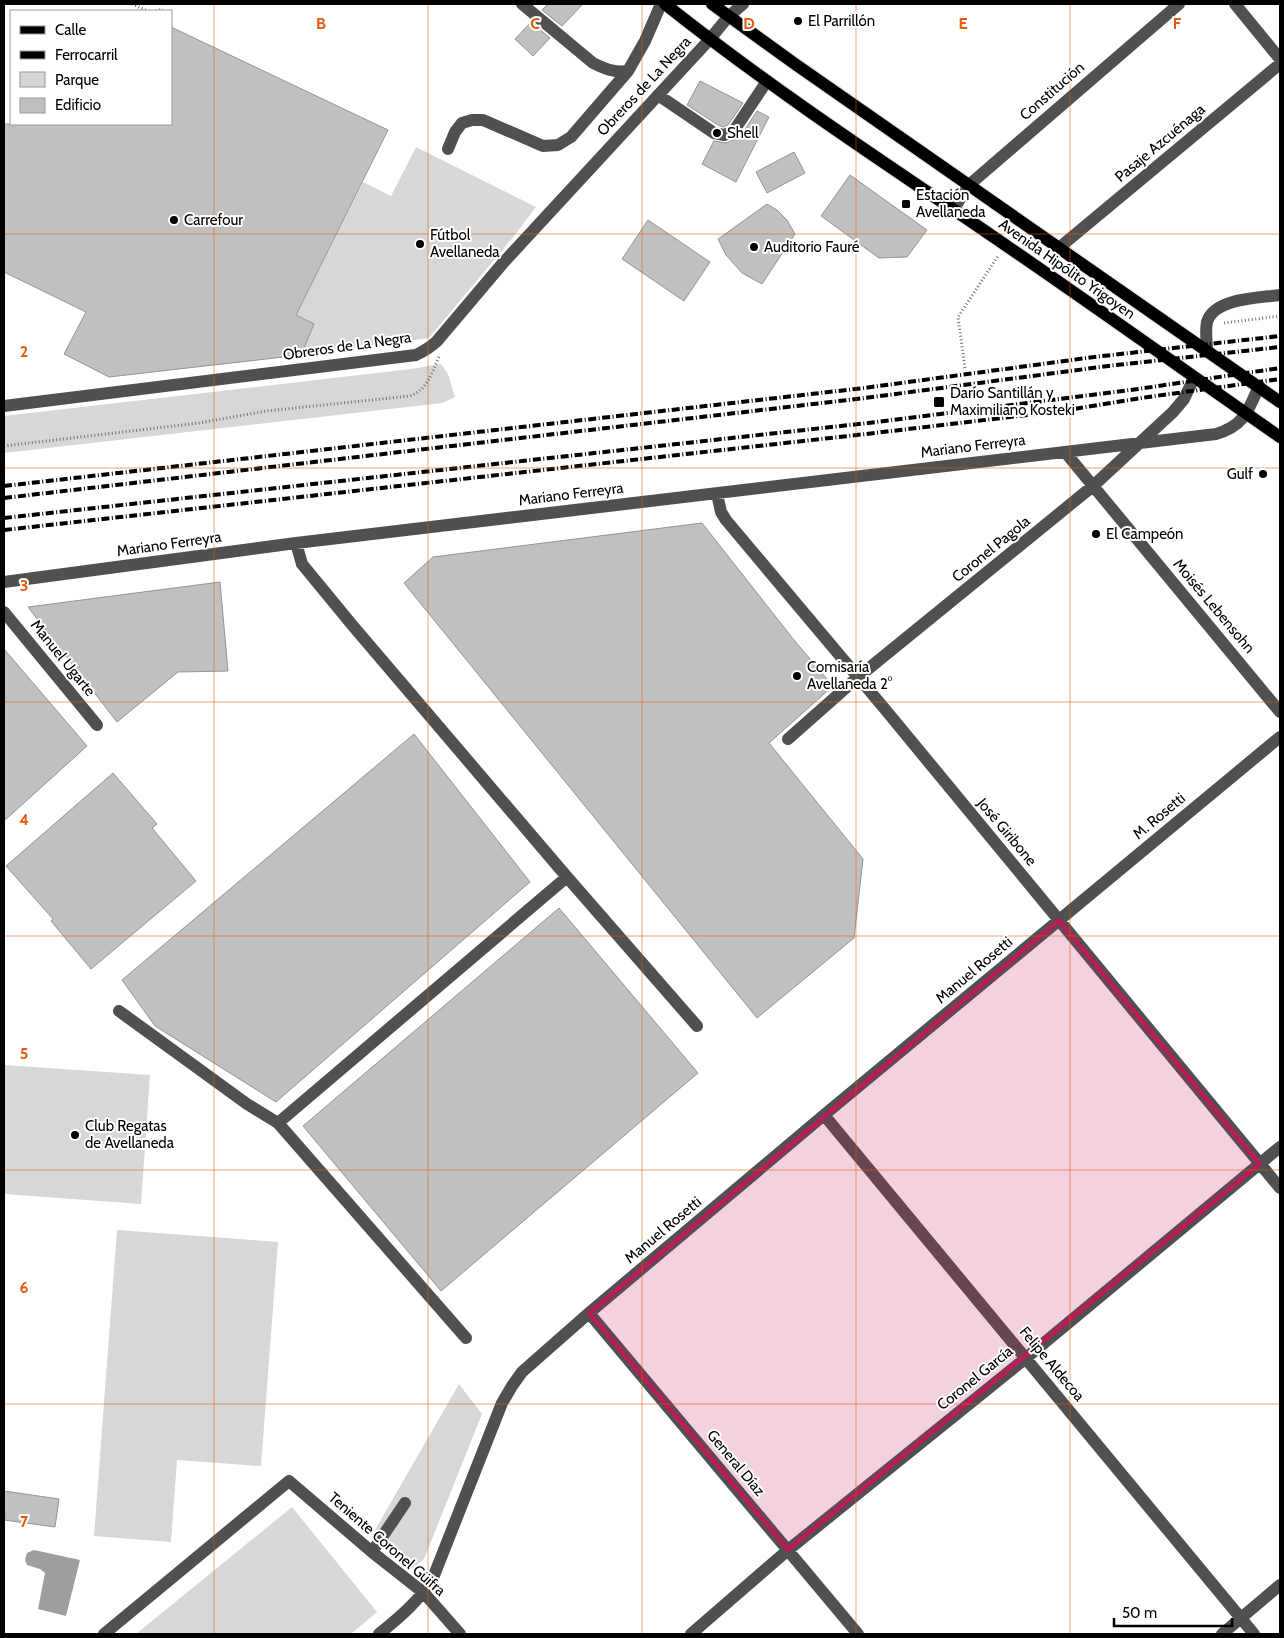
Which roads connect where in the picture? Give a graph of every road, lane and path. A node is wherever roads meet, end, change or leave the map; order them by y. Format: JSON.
{"nodes":[{"id":1,"x":132,"y":4,"type":"edge"},
{"id":2,"x":522,"y":4,"type":"edge"},
{"id":3,"x":661,"y":4,"type":"edge"},
{"id":4,"x":665,"y":4,"type":"edge"},
{"id":5,"x":712,"y":4,"type":"edge"},
{"id":6,"x":743,"y":4,"type":"edge"},
{"id":7,"x":1179,"y":4,"type":"edge"},
{"id":8,"x":1235,"y":4,"type":"edge"},
{"id":9,"x":163,"y":9,"type":"dead end"},
{"id":10,"x":146,"y":10,"type":"edge"},
{"id":11,"x":160,"y":10,"type":"edge"},
{"id":12,"x":728,"y":17,"type":"junction"},
{"id":13,"x":710,"y":39,"type":"junction"},
{"id":14,"x":1280,"y":59,"type":"edge"},
{"id":15,"x":1280,"y":64,"type":"edge"},
{"id":16,"x":628,"y":71,"type":"junction"},
{"id":17,"x":767,"y":81,"type":"junction"},
{"id":18,"x":658,"y":95,"type":"junction"},
{"id":19,"x":448,"y":149,"type":"dead end"},
{"id":20,"x":969,"y":185,"type":"junction"},
{"id":21,"x":953,"y":210,"type":"junction"},
{"id":22,"x":1005,"y":245,"type":"junction"},
{"id":23,"x":1060,"y":247,"type":"junction"},
{"id":24,"x":1280,"y":295,"type":"edge"},
{"id":25,"x":1280,"y":316,"type":"edge"},
{"id":26,"x":1206,"y":324,"type":"junction"},
{"id":27,"x":1207,"y":350,"type":"junction"},
{"id":28,"x":441,"y":354,"type":"dead end"},
{"id":29,"x":965,"y":368,"type":"dead end"},
{"id":30,"x":1194,"y":378,"type":"junction"},
{"id":31,"x":1259,"y":386,"type":"junction"},
{"id":32,"x":1280,"y":402,"type":"edge"},
{"id":33,"x":4,"y":406,"type":"edge"},
{"id":34,"x":1247,"y":414,"type":"junction"},
{"id":35,"x":1280,"y":437,"type":"edge"},
{"id":36,"x":1142,"y":442,"type":"junction"},
{"id":37,"x":4,"y":446,"type":"edge"},
{"id":38,"x":1065,"y":452,"type":"junction"},
{"id":39,"x":1093,"y":486,"type":"junction"},
{"id":40,"x":717,"y":494,"type":"junction"},
{"id":41,"x":296,"y":543,"type":"junction"},
{"id":42,"x":4,"y":582,"type":"edge"},
{"id":43,"x":4,"y":612,"type":"edge"},
{"id":44,"x":857,"y":678,"type":"junction"},
{"id":45,"x":1280,"y":712,"type":"edge"},
{"id":46,"x":97,"y":725,"type":"dead end"},
{"id":47,"x":1280,"y":737,"type":"edge"},
{"id":48,"x":788,"y":739,"type":"dead end"},
{"id":49,"x":567,"y":876,"type":"junction"},
{"id":50,"x":1059,"y":920,"type":"junction"},
{"id":51,"x":119,"y":1012,"type":"dead end"},
{"id":52,"x":697,"y":1026,"type":"dead end"},
{"id":53,"x":824,"y":1115,"type":"junction"},
{"id":54,"x":278,"y":1123,"type":"junction"},
{"id":55,"x":1280,"y":1147,"type":"edge"},
{"id":56,"x":1260,"y":1164,"type":"junction"},
{"id":57,"x":1280,"y":1188,"type":"edge"},
{"id":58,"x":589,"y":1313,"type":"junction"},
{"id":59,"x":466,"y":1338,"type":"dead end"},
{"id":60,"x":1026,"y":1358,"type":"junction"},
{"id":61,"x":405,"y":1503,"type":"dead end"},
{"id":62,"x":788,"y":1550,"type":"junction"},
{"id":63,"x":372,"y":1552,"type":"junction"},
{"id":64,"x":1280,"y":1586,"type":"edge"},
{"id":65,"x":424,"y":1593,"type":"junction"},
{"id":66,"x":1241,"y":1618,"type":"junction"},
{"id":67,"x":104,"y":1634,"type":"edge"},
{"id":68,"x":380,"y":1634,"type":"edge"},
{"id":69,"x":460,"y":1634,"type":"edge"},
{"id":70,"x":691,"y":1634,"type":"edge"},
{"id":71,"x":858,"y":1634,"type":"edge"},
{"id":72,"x":1222,"y":1634,"type":"edge"},
{"id":73,"x":1254,"y":1634,"type":"edge"}],
"edges":[{"from":1,"to":10,"type":"path"},
{"from":2,"to":16,"type":"street"},
{"from":3,"to":16,"type":"street"},
{"from":4,"to":13,"type":"main road","name":"Avenida Hipólito Yrigoyen"},
{"from":5,"to":12,"type":"main road","name":"Avenida Hipólito Yrigoyen"},
{"from":6,"to":12,"type":"street","name":"Obreros de La Negra"},
{"from":7,"to":20,"type":"street","name":"Constitución"},
{"from":8,"to":14,"type":"street"},
{"from":9,"to":11,"type":"path"},
{"from":12,"to":13,"type":"street","name":"Obreros de La Negra"},
{"from":12,"to":20,"type":"main road","name":"Avenida Hipólito Yrigoyen"},
{"from":13,"to":17,"type":"main road","name":"Avenida Hipólito Yrigoyen"},
{"from":13,"to":18,"type":"street","name":"Obreros de La Negra"},
{"from":15,"to":23,"type":"street","name":"Pasaje Azcuénaga"},
{"from":16,"to":19,"type":"street"},
{"from":17,"to":18,"type":"street"},
{"from":17,"to":21,"type":"main road","name":"Avenida Hipólito Yrigoyen"},
{"from":18,"to":33,"type":"street","name":"Obreros de La Negra"},
{"from":20,"to":21,"type":"street","name":"Constitución"},
{"from":20,"to":23,"type":"main road","name":"Avenida Hipólito Yrigoyen"},
{"from":21,"to":22,"type":"main road","name":"Avenida Hipólito Yrigoyen"},
{"from":22,"to":29,"type":"path"},
{"from":22,"to":30,"type":"main road","name":"Avenida Hipólito Yrigoyen"},
{"from":23,"to":27,"type":"main road","name":"Avenida Hipólito Yrigoyen"},
{"from":24,"to":26,"type":"street"},
{"from":25,"to":26,"type":"path"},
{"from":26,"to":27,"type":"street"},
{"from":27,"to":31,"type":"main road","name":"Avenida Hipólito Yrigoyen"},
{"from":28,"to":37,"type":"path"},
{"from":30,"to":34,"type":"main road","name":"Avenida Hipólito Yrigoyen"},
{"from":30,"to":36,"type":"street"},
{"from":31,"to":32,"type":"main road","name":"Avenida Hipólito Yrigoyen"},
{"from":31,"to":34,"type":"street","name":"Mariano Ferreyra"},
{"from":34,"to":35,"type":"main road","name":"Avenida Hipólito Yrigoyen"},
{"from":34,"to":36,"type":"street","name":"Mariano Ferreyra"},
{"from":36,"to":38,"type":"street","name":"Mariano Ferreyra"},
{"from":36,"to":39,"type":"street","name":"Coronel Pagola"},
{"from":38,"to":39,"type":"street","name":"Moisés Lebensohn"},
{"from":38,"to":40,"type":"street","name":"Mariano Ferreyra"},
{"from":39,"to":44,"type":"street","name":"Coronel Pagola"},
{"from":39,"to":45,"type":"street","name":"Moisés Lebensohn"},
{"from":40,"to":41,"type":"street","name":"Mariano Ferreyra"},
{"from":40,"to":44,"type":"street","name":"José Giribone"},
{"from":41,"to":42,"type":"street","name":"Mariano Ferreyra"},
{"from":41,"to":49,"type":"street"},
{"from":43,"to":46,"type":"street","name":"Manuel Ugarte"},
{"from":44,"to":48,"type":"street","name":"Coronel Pagola"},
{"from":44,"to":50,"type":"street","name":"José Giribone"},
{"from":47,"to":50,"type":"street","name":"M. Rosetti"},
{"from":49,"to":52,"type":"street"},
{"from":49,"to":54,"type":"street"},
{"from":50,"to":53,"type":"street","name":"Manuel Rosetti"},
{"from":50,"to":56,"type":"street","name":"José Giribone"},
{"from":51,"to":54,"type":"street"},
{"from":53,"to":58,"type":"street","name":"Manuel Rosetti"},
{"from":53,"to":60,"type":"street","name":"Felipe Aldecoa"},
{"from":54,"to":59,"type":"street"},
{"from":55,"to":56,"type":"street","name":"Coronel García"},
{"from":56,"to":57,"type":"street","name":"José Giribone"},
{"from":56,"to":60,"type":"street","name":"Coronel García"},
{"from":58,"to":62,"type":"street","name":"General Díaz"},
{"from":58,"to":65,"type":"street","name":"Manuel Rosetti"},
{"from":60,"to":62,"type":"street","name":"Coronel García"},
{"from":60,"to":66,"type":"street","name":"Felipe Aldecoa"},
{"from":61,"to":63,"type":"street"},
{"from":62,"to":70,"type":"street","name":"Coronel García"},
{"from":62,"to":71,"type":"street","name":"General Díaz"},
{"from":63,"to":65,"type":"street","name":"Teniente Coronel Güifra"},
{"from":63,"to":67,"type":"street","name":"Teniente Coronel Güifra"},
{"from":64,"to":66,"type":"street"},
{"from":65,"to":68,"type":"street","name":"Manuel Rosetti"},
{"from":65,"to":69,"type":"street","name":"Teniente Coronel Güifra"},
{"from":66,"to":72,"type":"street"},
{"from":66,"to":73,"type":"street","name":"Felipe Aldecoa"}]}
